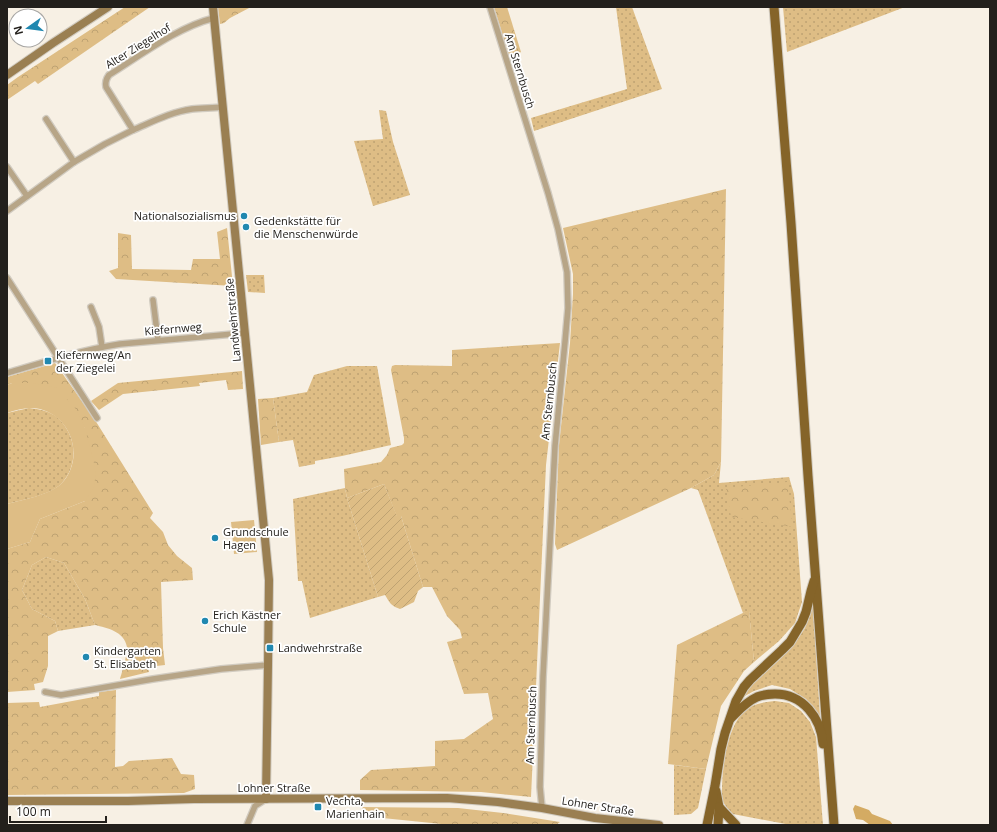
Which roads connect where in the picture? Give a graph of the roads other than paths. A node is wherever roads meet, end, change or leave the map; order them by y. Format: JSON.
{"nodes":[{"id":1,"x":108,"y":7,"type":"edge"},
{"id":2,"x":213,"y":7,"type":"edge"},
{"id":3,"x":490,"y":7,"type":"edge"},
{"id":4,"x":774,"y":7,"type":"edge"},
{"id":5,"x":214,"y":18,"type":"junction"},
{"id":6,"x":7,"y":75,"type":"edge"},
{"id":7,"x":223,"y":107,"type":"junction"},
{"id":8,"x":46,"y":119,"type":"dead end"},
{"id":9,"x":133,"y":130,"type":"junction"},
{"id":10,"x":74,"y":162,"type":"junction"},
{"id":11,"x":7,"y":167,"type":"edge"},
{"id":12,"x":27,"y":196,"type":"junction"},
{"id":13,"x":7,"y":211,"type":"edge"},
{"id":14,"x":7,"y":278,"type":"edge"},
{"id":15,"x":153,"y":300,"type":"dead end"},
{"id":16,"x":91,"y":307,"type":"dead end"},
{"id":17,"x":245,"y":332,"type":"junction"},
{"id":18,"x":158,"y":340,"type":"junction"},
{"id":19,"x":102,"y":347,"type":"junction"},
{"id":20,"x":57,"y":358,"type":"junction"},
{"id":21,"x":7,"y":374,"type":"edge"},
{"id":22,"x":96,"y":418,"type":"dead end"},
{"id":23,"x":816,"y":578,"type":"junction"},
{"id":24,"x":268,"y":665,"type":"junction"},
{"id":25,"x":45,"y":692,"type":"dead end"},
{"id":26,"x":730,"y":719,"type":"junction"},
{"id":27,"x":830,"y":776,"type":"junction"},
{"id":28,"x":715,"y":786,"type":"junction"},
{"id":29,"x":266,"y":799,"type":"junction"},
{"id":30,"x":7,"y":801,"type":"edge"},
{"id":31,"x":719,"y":807,"type":"junction"},
{"id":32,"x":542,"y":808,"type":"junction"},
{"id":33,"x":248,"y":825,"type":"edge"},
{"id":34,"x":659,"y":825,"type":"edge"},
{"id":35,"x":707,"y":825,"type":"edge"},
{"id":36,"x":718,"y":825,"type":"edge"},
{"id":37,"x":736,"y":825,"type":"edge"},
{"id":38,"x":834,"y":825,"type":"edge"}],
"edges":[{"from":1,"to":6,"type":"street"},
{"from":2,"to":5,"type":"street","name":"Landwehrstraße"},
{"from":3,"to":32,"type":"street","name":"Am Sternbusch"},
{"from":4,"to":23,"type":"main road"},
{"from":5,"to":7,"type":"street","name":"Landwehrstraße"},
{"from":5,"to":9,"type":"street","name":"Alter Ziegelhof"},
{"from":7,"to":9,"type":"street"},
{"from":7,"to":17,"type":"street","name":"Landwehrstraße"},
{"from":8,"to":10,"type":"street"},
{"from":9,"to":10,"type":"street"},
{"from":10,"to":12,"type":"street"},
{"from":11,"to":12,"type":"street"},
{"from":12,"to":13,"type":"street"},
{"from":14,"to":20,"type":"street"},
{"from":15,"to":18,"type":"street"},
{"from":16,"to":19,"type":"street"},
{"from":17,"to":18,"type":"street","name":"Kiefernweg"},
{"from":17,"to":24,"type":"street","name":"Landwehrstraße"},
{"from":18,"to":19,"type":"street","name":"Kiefernweg"},
{"from":19,"to":20,"type":"street","name":"Kiefernweg"},
{"from":20,"to":21,"type":"street","name":"Kiefernweg"},
{"from":20,"to":22,"type":"street"},
{"from":23,"to":26,"type":"main road"},
{"from":23,"to":27,"type":"main road"},
{"from":24,"to":25,"type":"street"},
{"from":24,"to":29,"type":"street","name":"Landwehrstraße"},
{"from":26,"to":27,"type":"main road"},
{"from":26,"to":28,"type":"main road"},
{"from":27,"to":38,"type":"main road"},
{"from":28,"to":31,"type":"main road"},
{"from":28,"to":35,"type":"main road"},
{"from":29,"to":30,"type":"street","name":"Lohner Straße"},
{"from":29,"to":32,"type":"street","name":"Lohner Straße"},
{"from":29,"to":33,"type":"street"},
{"from":31,"to":36,"type":"main road"},
{"from":31,"to":37,"type":"main road"},
{"from":32,"to":34,"type":"street","name":"Lohner Straße"}]}
